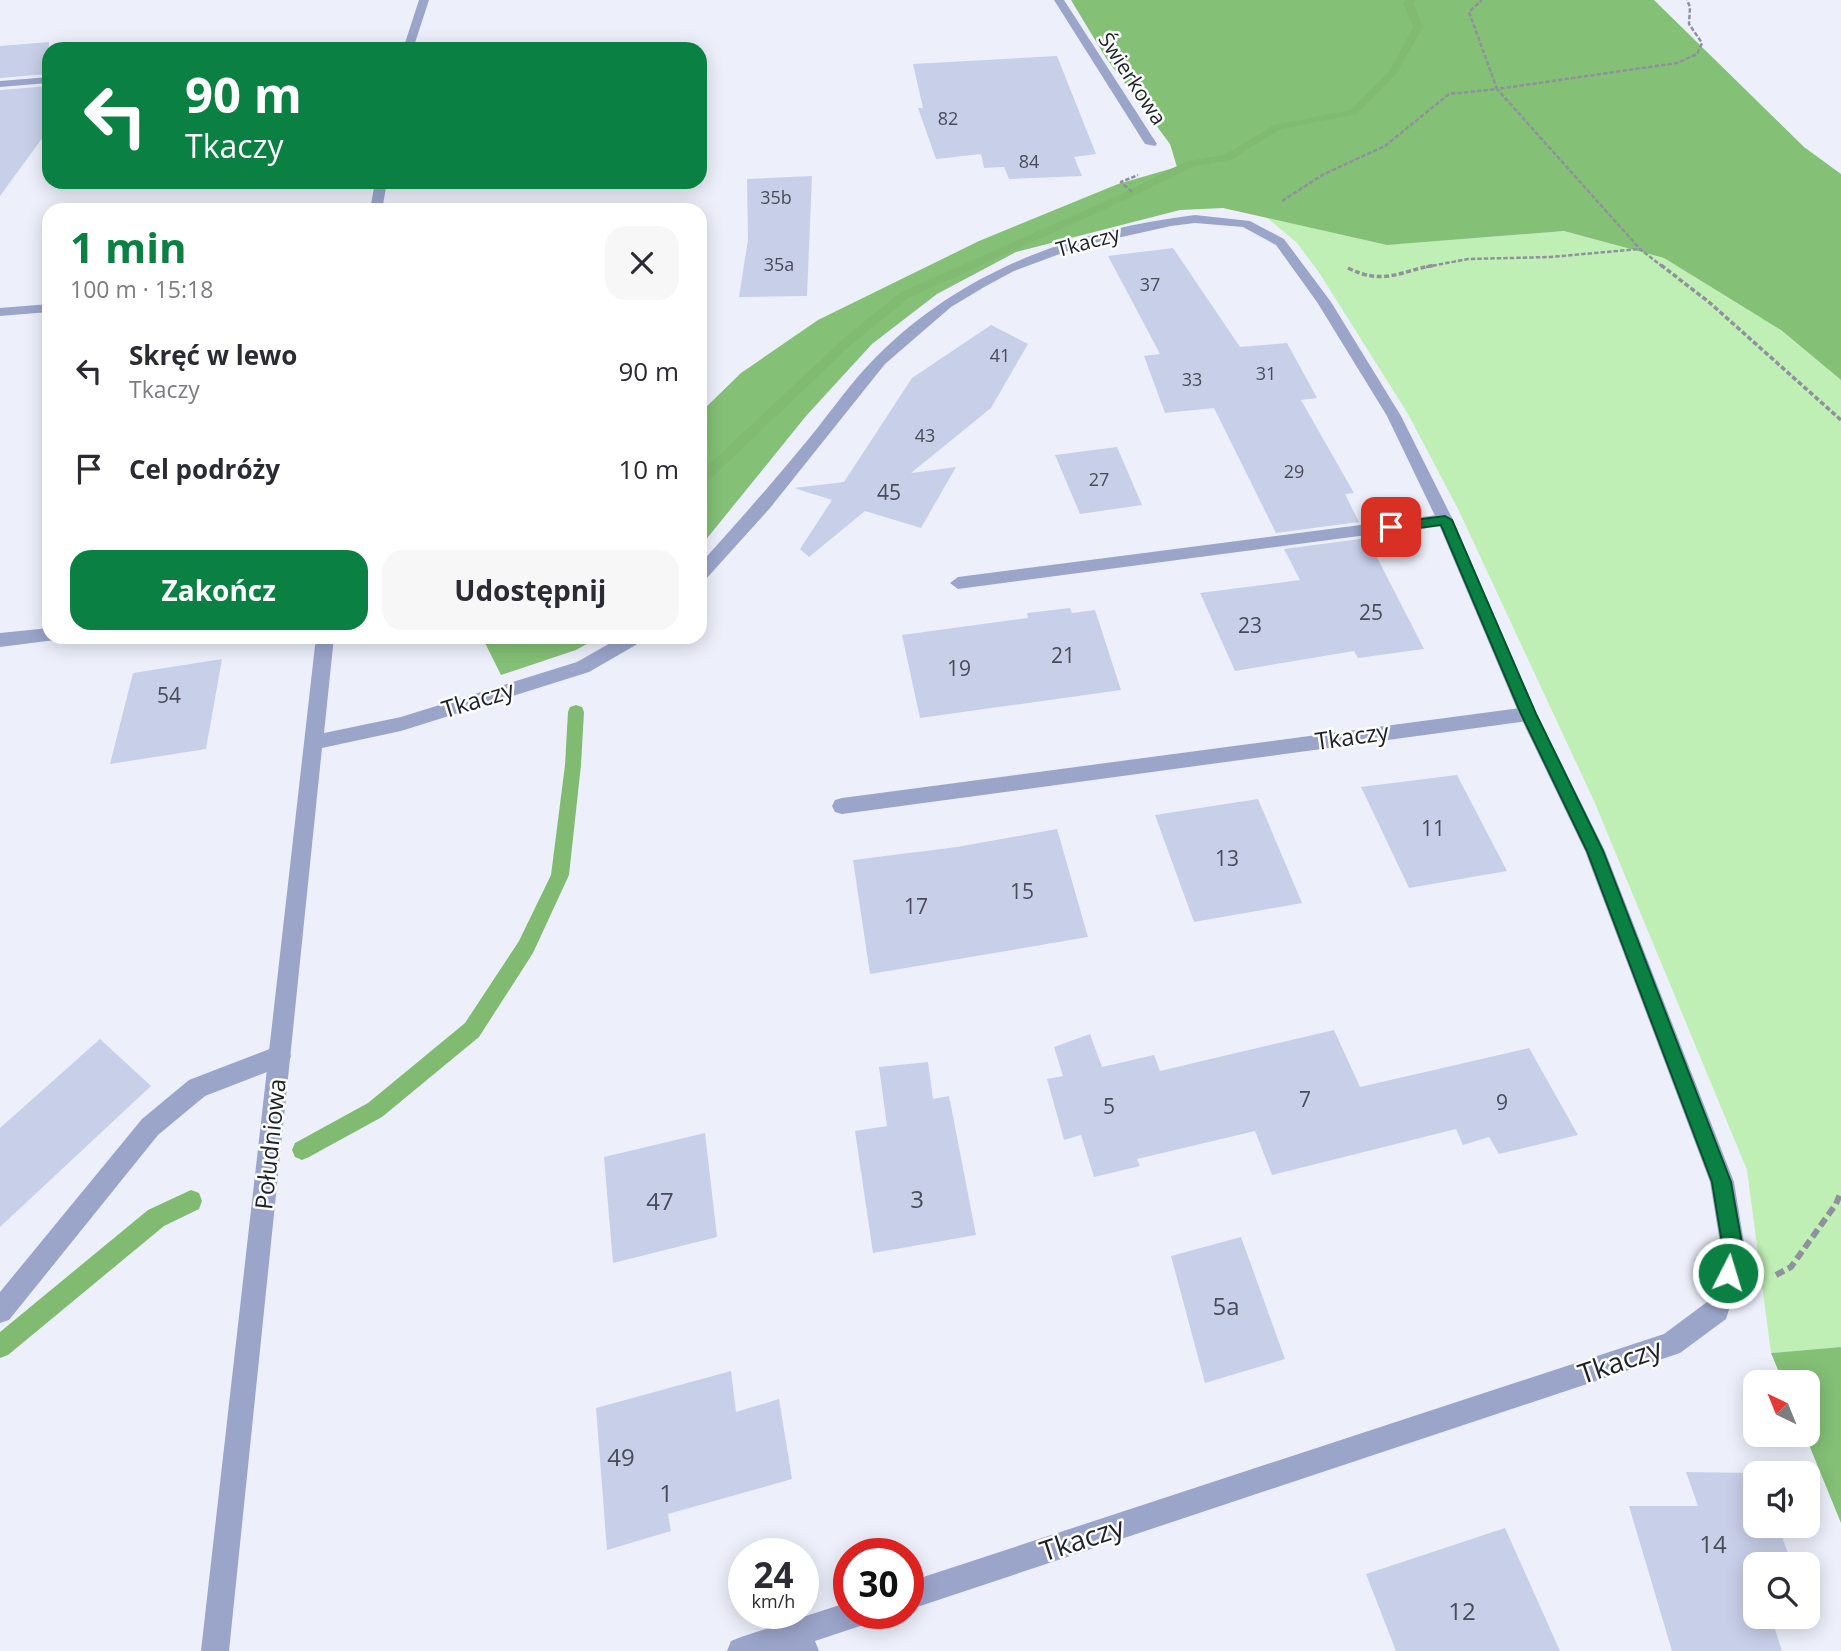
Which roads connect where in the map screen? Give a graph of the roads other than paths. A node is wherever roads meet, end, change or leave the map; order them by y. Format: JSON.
{"nodes":[{"id":1,"x":424,"y":0,"type":"edge"},
{"id":2,"x":1059,"y":0,"type":"edge"},
{"id":3,"x":410,"y":42,"type":"edge"},
{"id":4,"x":42,"y":81,"type":"edge"},
{"id":5,"x":0,"y":84,"type":"edge"},
{"id":6,"x":1151,"y":144,"type":"dead end"},
{"id":7,"x":42,"y":309,"type":"edge"},
{"id":8,"x":0,"y":312,"type":"edge"},
{"id":9,"x":1445,"y":520,"type":"junction"},
{"id":10,"x":707,"y":567,"type":"edge"},
{"id":11,"x":958,"y":583,"type":"dead end"},
{"id":12,"x":42,"y":636,"type":"edge"},
{"id":13,"x":0,"y":640,"type":"edge"},
{"id":14,"x":324,"y":644,"type":"edge"},
{"id":15,"x":623,"y":644,"type":"edge"},
{"id":16,"x":1528,"y":714,"type":"junction"},
{"id":17,"x":313,"y":743,"type":"junction"},
{"id":18,"x":842,"y":806,"type":"dead end"},
{"id":19,"x":280,"y":1056,"type":"junction"},
{"id":20,"x":0,"y":1311,"type":"edge"},
{"id":21,"x":924,"y":1591,"type":"edge"},
{"id":22,"x":833,"y":1621,"type":"edge"},
{"id":23,"x":773,"y":1641,"type":"junction"},
{"id":24,"x":215,"y":1651,"type":"edge"},
{"id":25,"x":741,"y":1651,"type":"edge"},
{"id":26,"x":805,"y":1651,"type":"edge"}],
"edges":[{"from":1,"to":3,"type":"street"},
{"from":2,"to":6,"type":"street","name":"Świerkowa"},
{"from":4,"to":5,"type":"street"},
{"from":7,"to":8,"type":"street"},
{"from":9,"to":10,"type":"street","name":"Tkaczy"},
{"from":9,"to":11,"type":"street"},
{"from":9,"to":16,"type":"street","name":"Tkaczy"},
{"from":12,"to":13,"type":"street"},
{"from":14,"to":17,"type":"street","name":"Południowa"},
{"from":15,"to":17,"type":"street","name":"Tkaczy"},
{"from":16,"to":18,"type":"street","name":"Tkaczy"},
{"from":16,"to":21,"type":"street","name":"Tkaczy"},
{"from":17,"to":19,"type":"street","name":"Południowa"},
{"from":19,"to":20,"type":"street"},
{"from":19,"to":24,"type":"street","name":"Południowa"},
{"from":22,"to":23,"type":"street"},
{"from":23,"to":25,"type":"street"},
{"from":23,"to":26,"type":"street"}]}
